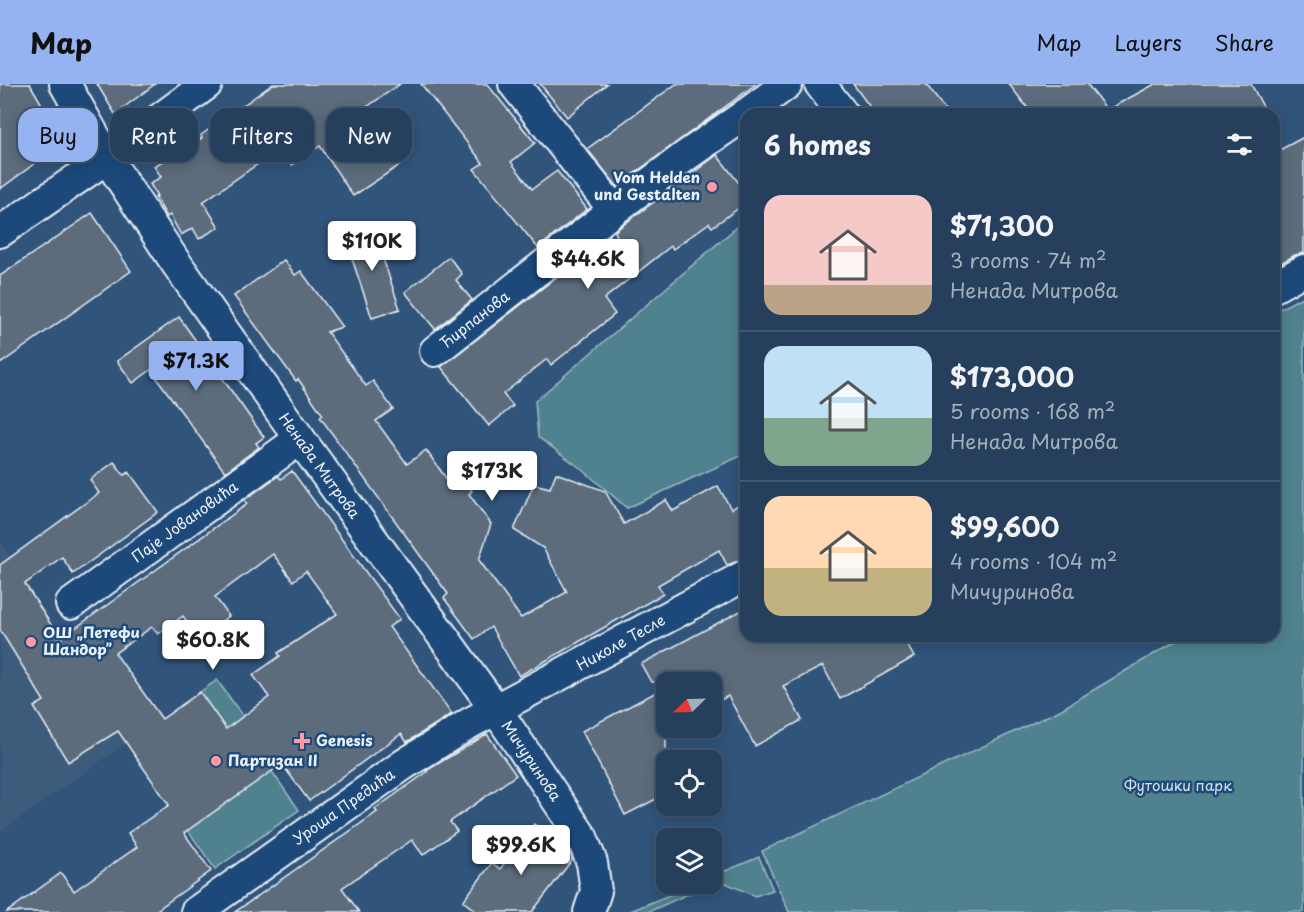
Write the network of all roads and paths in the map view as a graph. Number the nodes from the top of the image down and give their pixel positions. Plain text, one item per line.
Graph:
1 (65, 84) edge
2 (207, 84) edge
3 (514, 84) edge
4 (787, 84) edge
5 (820, 84) edge
6 (754, 108) edge
7 (838, 108) edge
8 (740, 118) edge
9 (107, 158) junction
10 (614, 210) junction
11 (0, 232) edge
12 (1304, 270) edge
13 (1280, 284) edge
14 (435, 351) dead end
15 (300, 439) junction
16 (740, 578) edge
17 (71, 604) dead end
18 (496, 711) junction
19 (196, 912) edge
20 (589, 912) edge

1 - 9 street, Ненада Митрова
2 - 9 street
3 - 10 street
4 - 6 street, Ћирпанова
5 - 7 street
8 - 10 street, Ћирпанова
9 - 11 street
9 - 15 street, Ненада Митрова
10 - 14 street, Ћирпанова
12 - 13 street
15 - 17 street, Паје Јовановића
15 - 18 street, Ненада Митрова
16 - 18 street, Николе Тесле
18 - 19 street, Уроша Предића
18 - 20 street, Мичуринова

